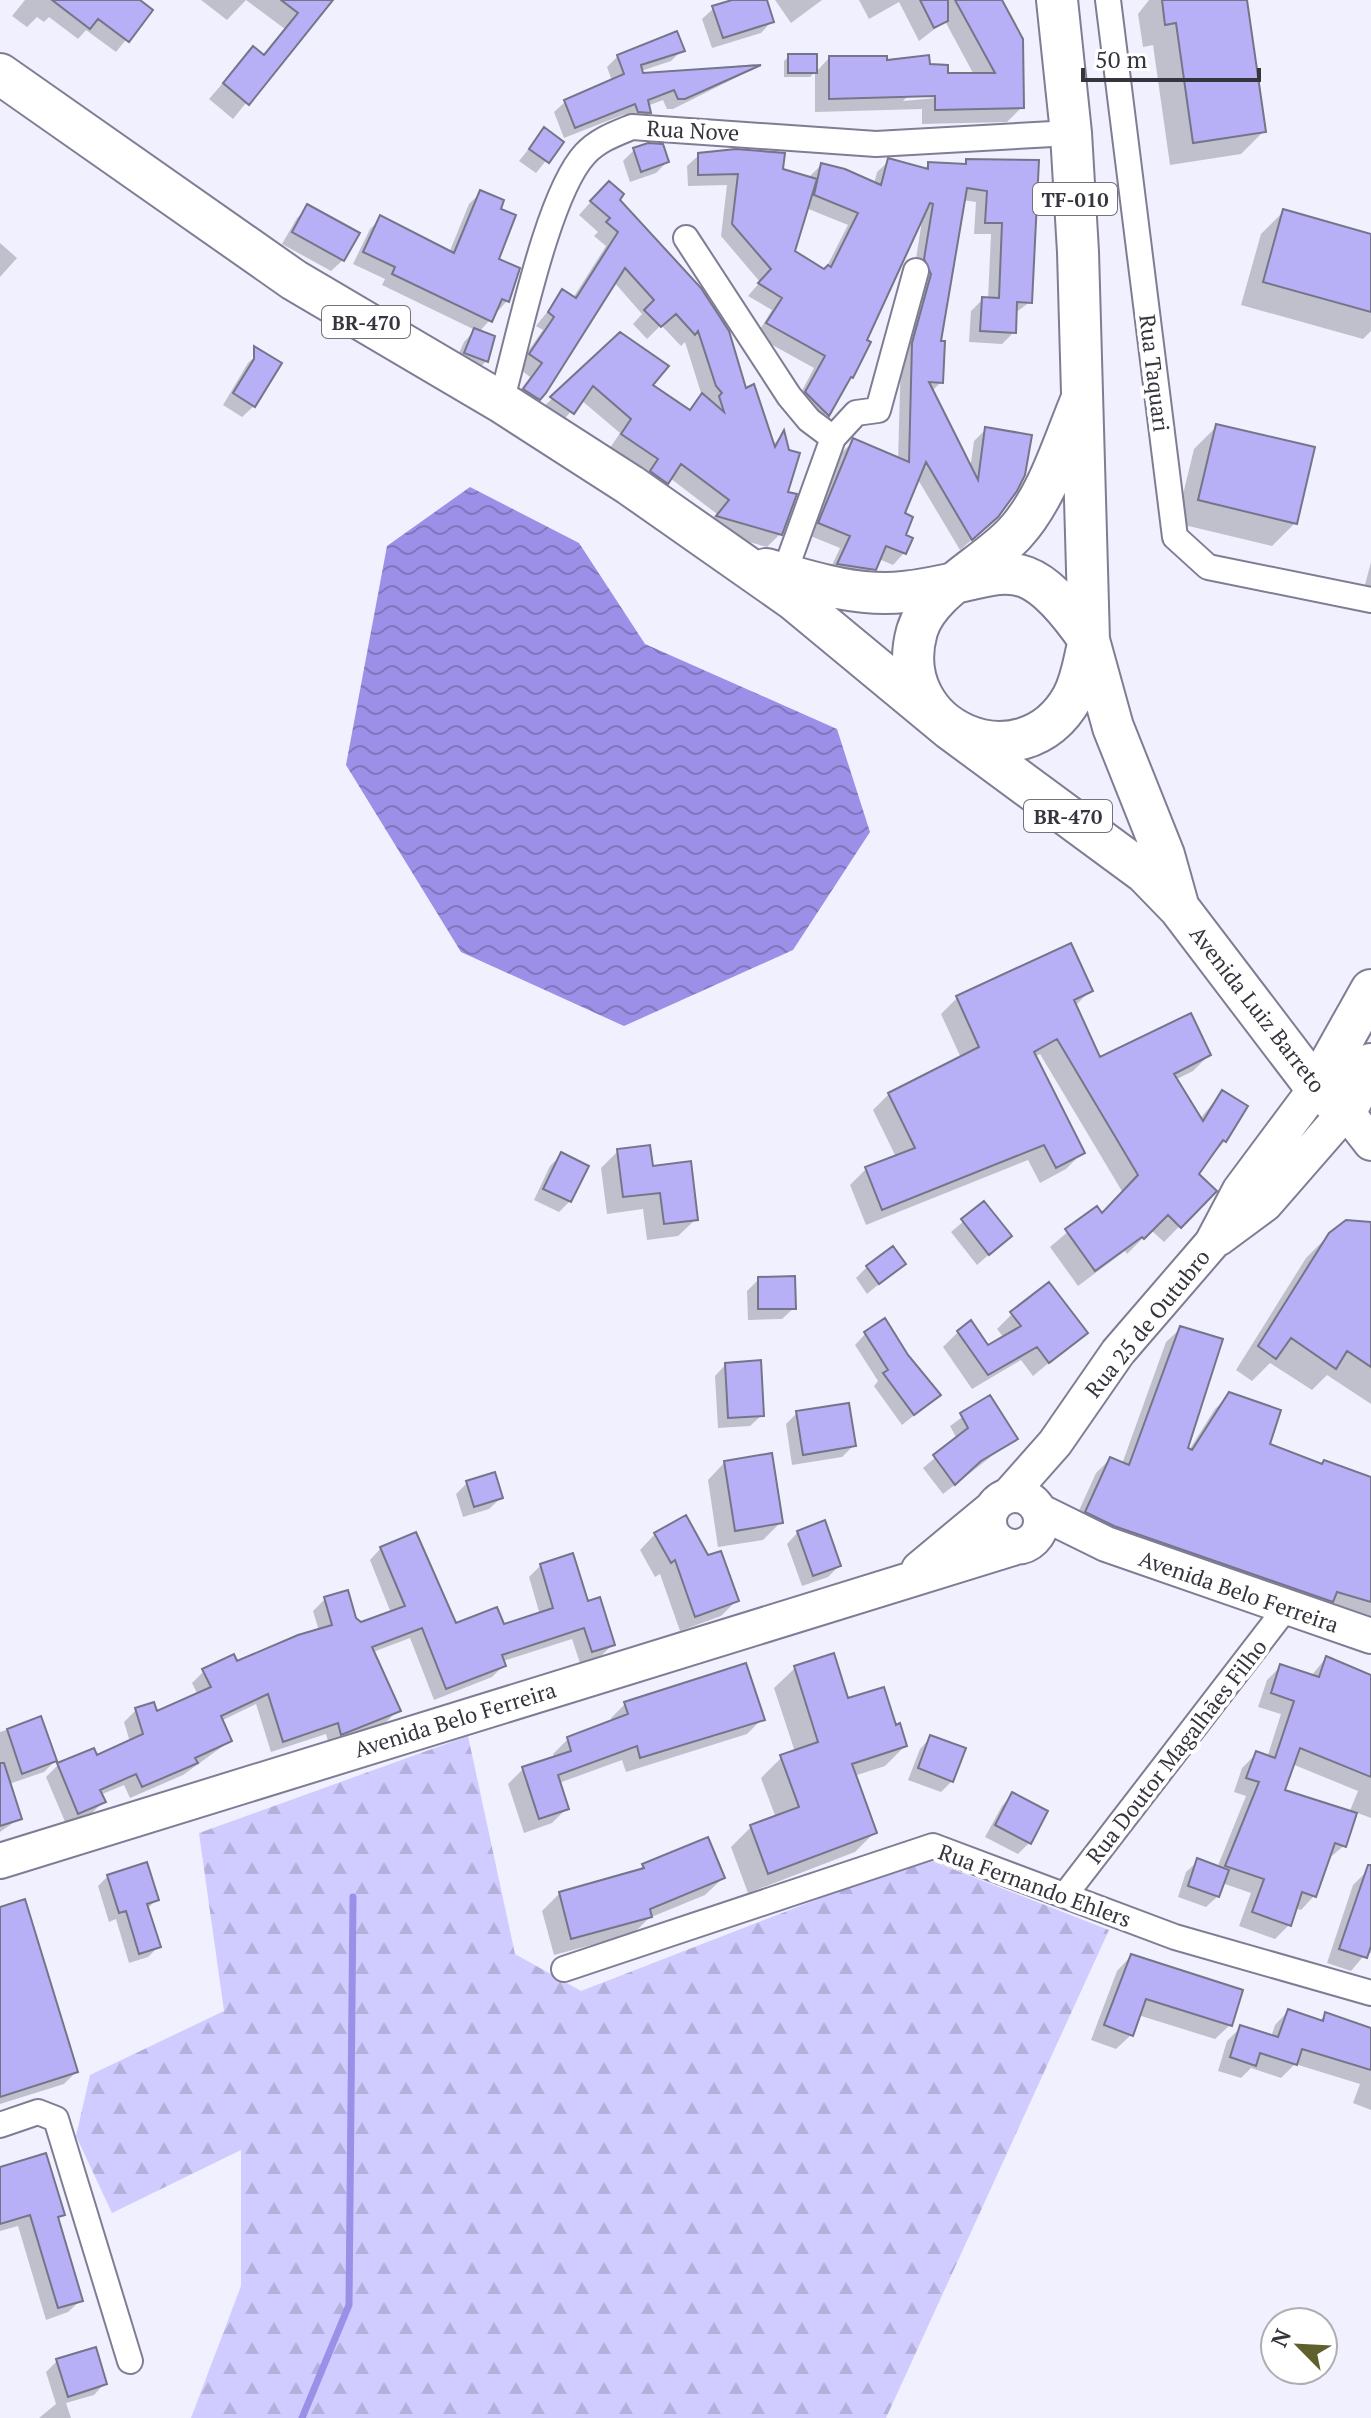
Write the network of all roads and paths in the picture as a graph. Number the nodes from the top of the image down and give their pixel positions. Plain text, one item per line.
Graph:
1 (1057, 0) edge
2 (1108, 0) edge
3 (0, 74) edge
4 (1071, 133) junction
5 (686, 238) dead end
6 (916, 271) dead end
7 (1082, 398) junction
8 (501, 402) junction
9 (833, 438) junction
10 (739, 561) junction
11 (784, 574) junction
12 (961, 581) junction
13 (1371, 600) edge
14 (1089, 640) junction
15 (951, 730) junction
16 (1179, 908) junction
17 (1371, 990) edge
18 (1371, 1064) edge
19 (1331, 1100) junction
20 (1371, 1143) edge
21 (1018, 1505) junction
22 (1106, 1544) junction
23 (1020, 1546) junction
24 (910, 1577) junction
25 (1286, 1608) junction
26 (1371, 1636) edge
27 (0, 1861) edge
28 (1065, 1895) junction
29 (564, 1969) dead end
30 (1371, 1993) edge
31 (0, 2125) edge
32 (130, 2361) dead end

1 - 4 main road, TF-010
2 - 13 street, Rua Taquari
3 - 8 main road, BR-470
4 - 7 main road, TF-010
4 - 8 street, Rua Nove
5 - 9 street
6 - 9 street
7 - 12 main road
7 - 14 main road
8 - 10 main road, BR-470
9 - 11 street
10 - 11 main road, BR-470
10 - 15 main road, BR-470
11 - 12 main road, BR-470
12 - 14 main road, BR-470
12 - 15 main road
14 - 15 main road
14 - 16 main road, BR-470
15 - 16 main road, BR-470
16 - 19 main road, Avenida Luiz Barreto / BR-470
17 - 19 main road
18 - 19 main road
19 - 20 main road, Avenida Luiz Barreto
19 - 21 main road, Rua 25 de Outubro
21 - 22 main road, Avenida Belo Ferreira
21 - 23 main road, Rua 25 de Outubro
21 - 23 main road
21 - 24 main road, Avenida Belo Ferreira
22 - 23 main road, Avenida Belo Ferreira
22 - 25 main road, Avenida Belo Ferreira
23 - 24 main road, Avenida Belo Ferreira
24 - 27 main road, Avenida Belo Ferreira
25 - 26 main road, Avenida Belo Ferreira
25 - 28 street, Rua Doutor Magalhães Filho
28 - 29 street, Rua Fernando Ehlers
28 - 30 street, Rua Fernando Ehlers
31 - 32 street

